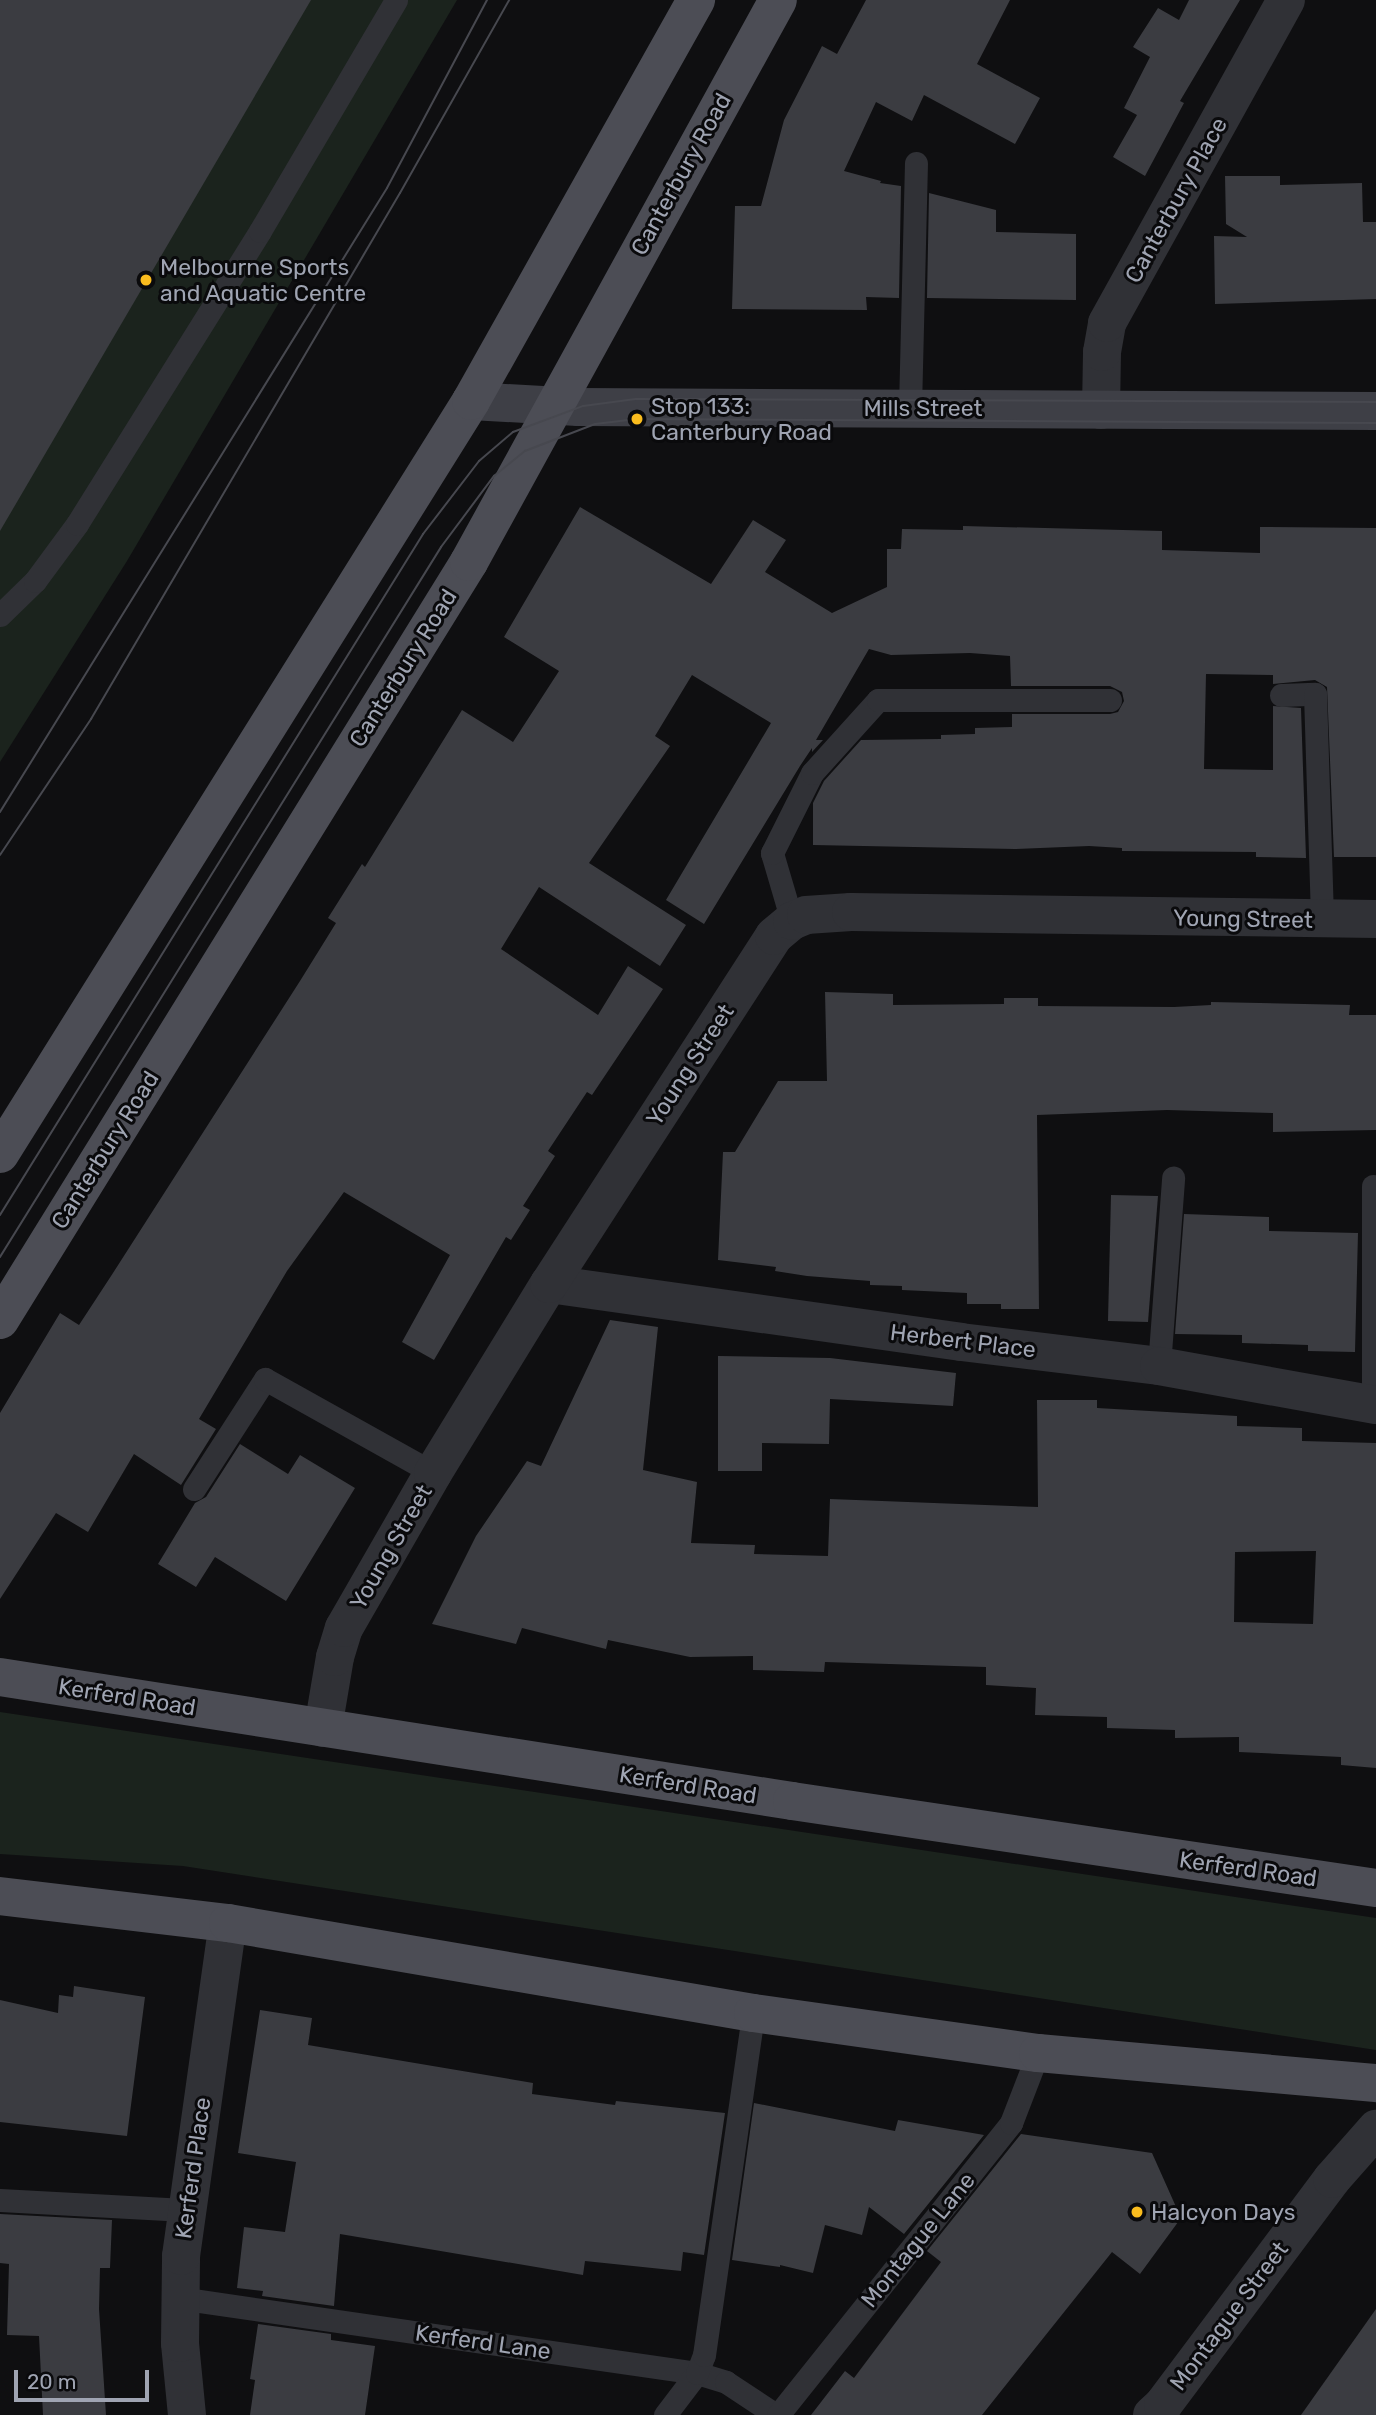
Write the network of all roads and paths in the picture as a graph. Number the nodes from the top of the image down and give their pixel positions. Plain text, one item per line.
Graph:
1 (396, 0) edge
2 (696, 0) edge
3 (778, 0) edge
4 (1286, 0) edge
5 (915, 163) dead end
6 (471, 401) junction
7 (554, 407) junction
8 (910, 408) junction
9 (1101, 410) junction
10 (1376, 411) edge
11 (0, 615) edge
12 (1281, 695) dead end
13 (1110, 700) dead end
14 (1376, 919) edge
15 (1322, 920) junction
16 (792, 921) junction
17 (0, 1154) edge
18 (1173, 1178) dead end
19 (1373, 1186) dead end
20 (549, 1284) junction
21 (0, 1321) edge
22 (1159, 1366) junction
23 (1375, 1405) edge
24 (433, 1473) junction
25 (194, 1489) dead end
26 (0, 1677) edge
27 (323, 1728) junction
28 (1376, 1888) edge
29 (0, 1896) edge
30 (228, 1923) junction
31 (753, 2013) junction
32 (1038, 2053) junction
33 (1376, 2083) edge
34 (1376, 2129) edge
35 (0, 2200) edge
36 (185, 2210) junction
37 (179, 2298) junction
38 (696, 2373) junction
39 (1158, 2412) edge
40 (187, 2415) edge
41 (665, 2415) edge
42 (777, 2415) edge

1 - 11 lane
2 - 6 main road
3 - 7 main road, Canterbury Road
4 - 9 street, Canterbury Place
5 - 8 lane
6 - 7 street, Mills Street
6 - 17 main road
7 - 8 street, Mills Street
7 - 21 main road, Canterbury Road
8 - 9 street, Mills Street
9 - 10 street, Mills Street
12 - 15 lane
13 - 16 lane
14 - 15 street, Young Street
15 - 16 street, Young Street
16 - 20 street, Young Street
18 - 22 lane
19 - 23 lane
20 - 22 street, Herbert Place
20 - 24 street, Young Street
22 - 23 street, Herbert Place
24 - 25 lane
24 - 27 street, Young Street
26 - 27 main road, Kerferd Road
27 - 28 main road, Kerferd Road
29 - 30 main road
30 - 31 main road
30 - 36 street, Kerferd Place
31 - 32 main road
31 - 38 lane
32 - 33 main road
32 - 42 lane, Montague Lane
34 - 39 street, Montague Street
35 - 36 lane
36 - 37 street, Kerferd Place
37 - 38 lane, Kerferd Lane
37 - 40 street, Kerferd Place
38 - 41 lane
38 - 42 lane, Kerferd Lane

